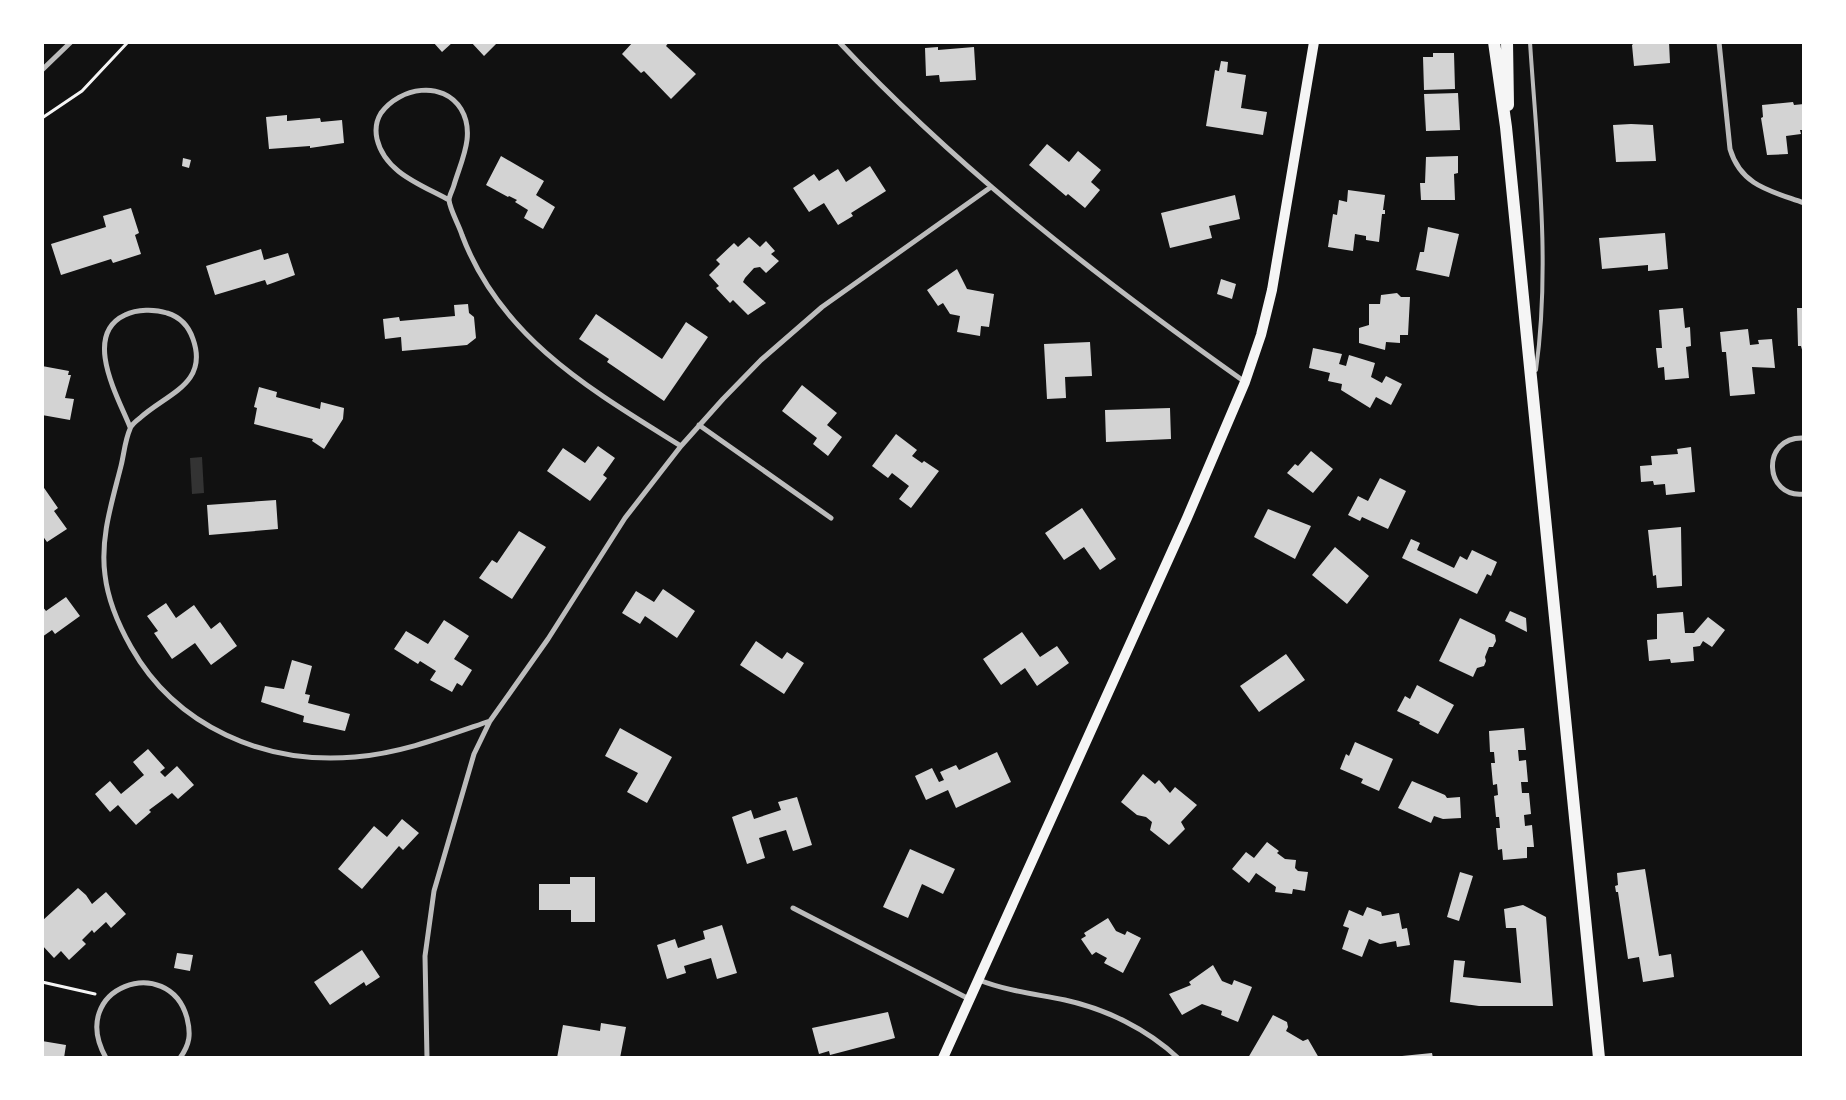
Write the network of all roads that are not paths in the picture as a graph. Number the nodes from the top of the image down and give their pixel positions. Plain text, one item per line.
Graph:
1 (71, 42) edge
2 (839, 42) edge
3 (1314, 42) edge
4 (1494, 42) edge
5 (1507, 42) edge
6 (1530, 42) edge
7 (1719, 42) edge
8 (42, 70) edge
9 (1506, 127) junction
10 (991, 187) junction
11 (449, 200) junction
12 (1804, 204) edge
13 (1245, 382) junction
14 (1532, 395) junction
15 (699, 425) junction
16 (130, 427) junction
17 (1804, 438) edge
18 (681, 446) junction
19 (1804, 494) edge
20 (831, 518) dead end
21 (490, 721) junction
22 (793, 908) dead end
23 (978, 980) junction
24 (969, 999) junction
25 (106, 1058) edge
26 (180, 1058) edge
27 (428, 1058) edge
28 (943, 1058) edge
29 (1178, 1058) edge
30 (1599, 1058) edge

1 - 8 street
2 - 10 street
3 - 13 main road
4 - 9 main road
5 - 9 main road
6 - 14 lane
7 - 12 street
9 - 14 main road
10 - 13 street
10 - 15 street
11 - 11 street
11 - 18 street
13 - 23 main road
14 - 30 main road
15 - 18 street
15 - 20 street
16 - 16 street
16 - 21 street
17 - 19 street
18 - 21 street
21 - 27 street
22 - 24 street
23 - 24 main road
23 - 29 street
24 - 28 main road
25 - 26 street

